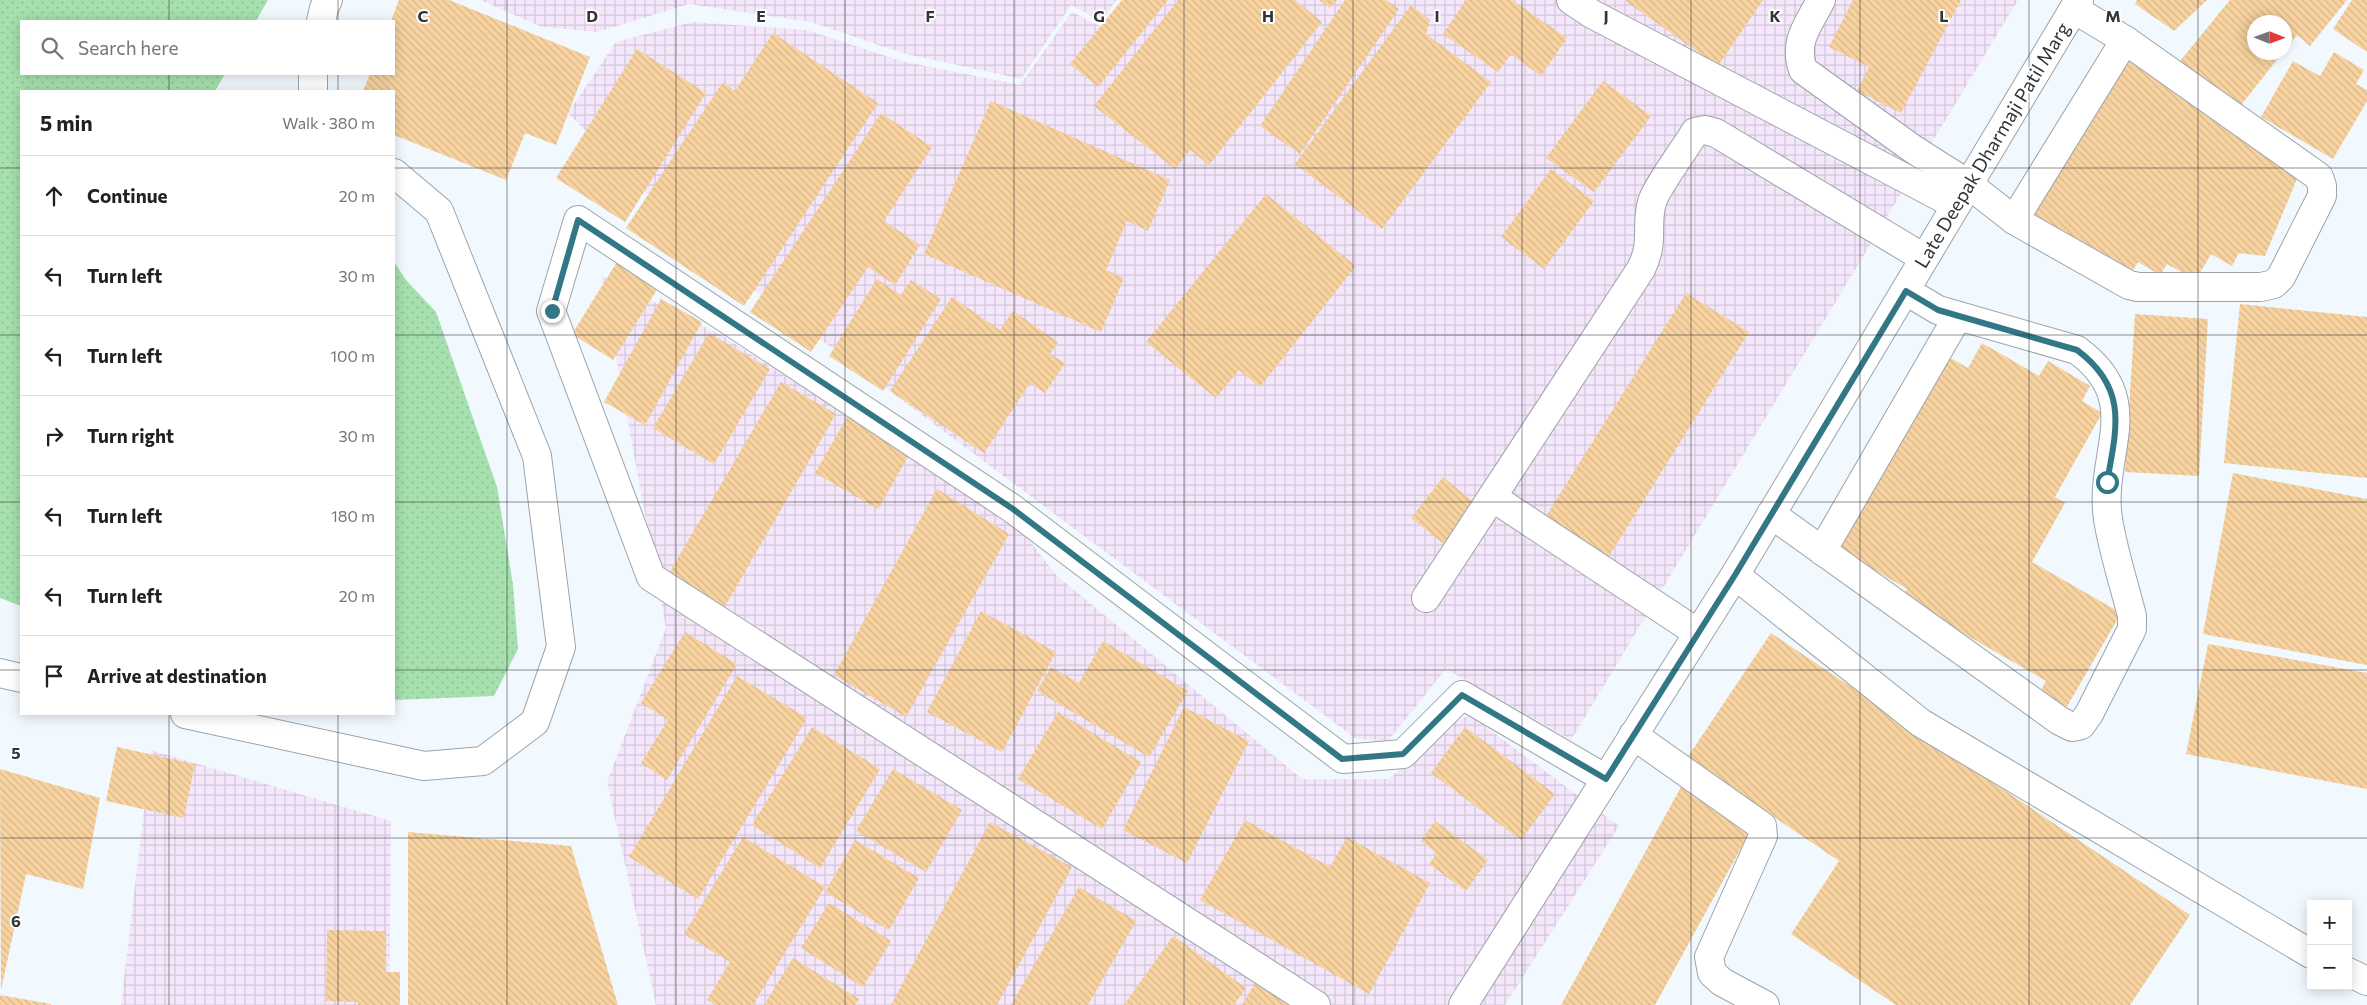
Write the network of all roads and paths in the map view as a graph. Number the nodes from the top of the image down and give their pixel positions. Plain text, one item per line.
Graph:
1 (328, 0) edge
2 (1571, 0) edge
3 (1821, 0) edge
4 (2077, 5) edge
5 (321, 20) edge
6 (2125, 40) junction
7 (313, 75) edge
8 (313, 90) edge
9 (395, 174) edge
10 (1962, 195) junction
11 (2014, 220) junction
12 (1924, 258) junction
13 (1906, 291) junction
14 (1958, 316) junction
15 (1492, 497) junction
16 (1771, 514) junction
17 (1822, 550) junction
18 (1735, 575) junction
19 (1426, 598) dead end
20 (1698, 633) junction
21 (0, 673) edge
22 (20, 678) edge
23 (190, 715) edge
24 (1633, 735) junction
25 (1606, 779) junction
26 (2307, 952) edge
27 (2352, 974) edge
28 (2367, 981) edge
29 (1316, 1005) edge
30 (1463, 1005) edge
31 (1765, 1005) edge

1 - 5 street
2 - 10 street
3 - 10 street
4 - 6 street
4 - 10 street, Late Deepak Dharmaji Patil Marg
6 - 11 street
6 - 11 street
7 - 8 street
9 - 23 street
10 - 11 street
10 - 12 street, Late Deepak Dharmaji Patil Marg
12 - 13 street, Late Deepak Dharmaji Patil Marg
12 - 15 street
13 - 14 street
13 - 16 street, Late Deepak Dharmaji Patil Marg
14 - 17 street
14 - 17 street
15 - 19 street
15 - 20 street
16 - 17 street
16 - 18 street, Late Deepak Dharmaji Patil Marg
18 - 20 street, Late Deepak Dharmaji Patil Marg
18 - 26 street
20 - 24 street, Late Deepak Dharmaji Patil Marg
21 - 22 street
24 - 25 street, Late Deepak Dharmaji Patil Marg
24 - 31 street
25 - 29 street
25 - 30 street, Late Deepak Dharmaji Patil Marg
27 - 28 street

